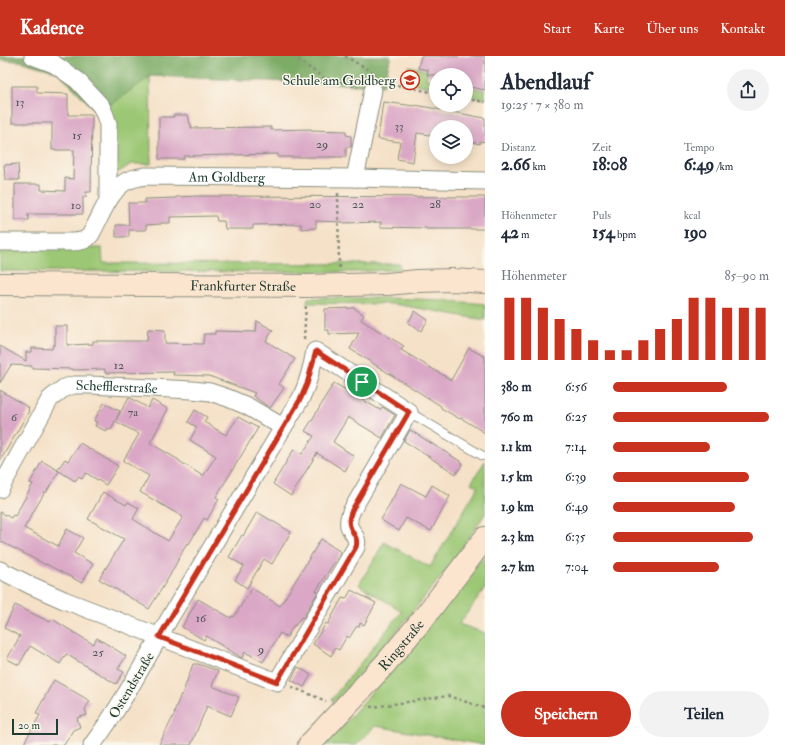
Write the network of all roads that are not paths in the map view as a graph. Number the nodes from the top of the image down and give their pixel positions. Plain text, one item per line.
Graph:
1 (33, 56) edge
2 (378, 82) road end
3 (355, 178) junction
4 (485, 181) edge
5 (108, 201) junction
6 (0, 242) edge
7 (485, 282) edge
8 (0, 284) edge
9 (409, 412) junction
10 (283, 427) junction
11 (483, 456) dead end
12 (0, 489) edge
13 (485, 538) edge
14 (0, 570) edge
15 (159, 637) junction
16 (92, 745) edge
17 (309, 745) edge

1 - 5 street, Am Goldberg
2 - 3 street
3 - 4 street, Am Goldberg
3 - 5 street, Am Goldberg
5 - 6 street, Am Goldberg
7 - 8 street, Frankfurter Straße
9 - 10 street, Ostendstraße
9 - 11 lane
9 - 15 street
10 - 12 street, Schefflerstraße
10 - 15 street, Ostendstraße
13 - 17 street, Ringstraße
14 - 15 street
15 - 16 street, Ostendstraße

